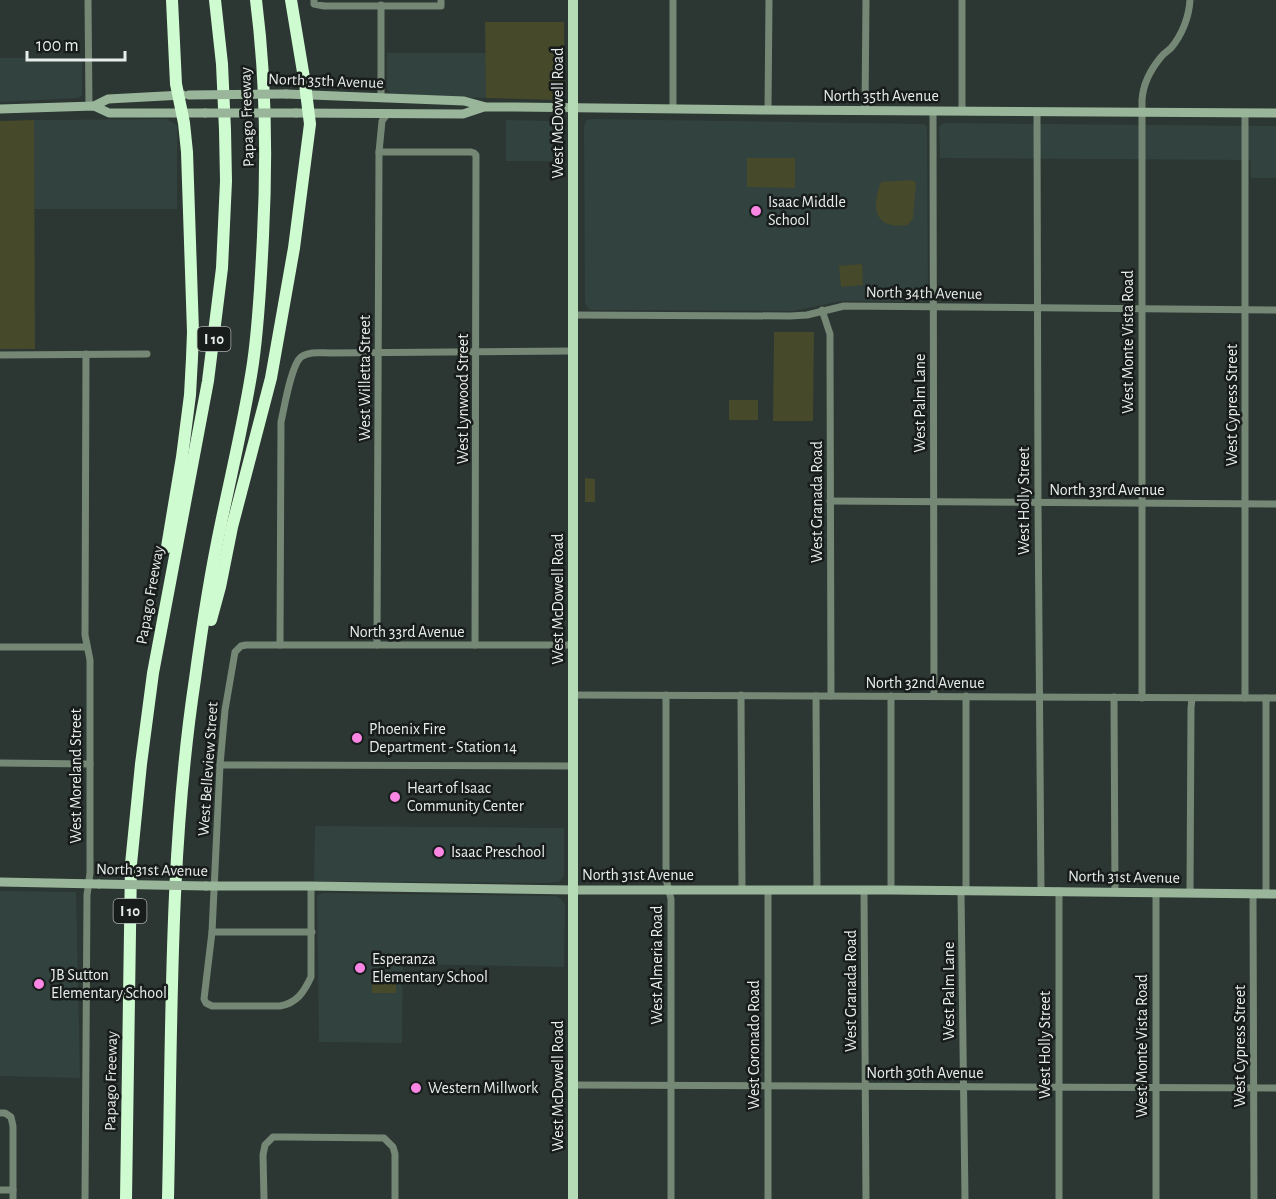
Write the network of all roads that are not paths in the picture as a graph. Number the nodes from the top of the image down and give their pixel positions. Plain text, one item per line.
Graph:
1 (88, 0) edge
2 (172, 0) edge
3 (215, 0) edge
4 (256, 0) edge
5 (291, 0) edge
6 (573, 0) edge
7 (673, 0) edge
8 (769, 0) edge
9 (866, 0) edge
10 (962, 0) edge
11 (1190, 0) edge
12 (314, 2) edge
13 (441, 3) edge
14 (381, 5) junction
15 (302, 94) junction
16 (184, 95) junction
17 (381, 98) junction
18 (91, 106) junction
19 (486, 107) junction
20 (573, 108) junction
21 (0, 109) edge
22 (673, 109) junction
23 (768, 110) junction
24 (866, 111) junction
25 (933, 111) junction
26 (962, 111) junction
27 (187, 112) junction
28 (1037, 112) junction
29 (1141, 112) junction
30 (1245, 112) junction
31 (302, 113) junction
32 (388, 113) junction
33 (1276, 113) edge
34 (379, 152) junction
35 (933, 306) junction
36 (1038, 308) junction
37 (1142, 309) junction
38 (1246, 309) junction
39 (1276, 309) edge
40 (822, 310) junction
41 (573, 315) junction
42 (476, 351) junction
43 (573, 351) junction
44 (378, 352) junction
45 (86, 354) junction
46 (147, 354) dead end
47 (0, 355) edge
48 (830, 501) junction
49 (934, 502) junction
50 (1038, 503) junction
51 (1142, 503) junction
52 (1245, 504) junction
53 (1276, 504) edge
54 (280, 645) junction
55 (377, 645) junction
56 (475, 645) junction
57 (573, 645) junction
58 (87, 646) junction
59 (241, 646) joint
60 (0, 647) edge
61 (153, 673) junction
62 (194, 681) junction
63 (573, 695) junction
64 (666, 695) junction
65 (741, 695) junction
66 (816, 696) junction
67 (831, 696) junction
68 (891, 696) junction
69 (934, 696) junction
70 (966, 696) junction
71 (1039, 697) junction
72 (1114, 697) junction
73 (1142, 698) junction
74 (1192, 698) junction
75 (1245, 698) junction
76 (1266, 698) junction
77 (1276, 698) edge
78 (0, 764) edge
79 (90, 764) junction
80 (220, 765) junction
81 (573, 766) junction
82 (0, 882) edge
83 (88, 884) junction
84 (210, 886) junction
85 (312, 886) junction
86 (573, 890) junction
87 (669, 890) junction
88 (817, 890) junction
89 (864, 890) junction
90 (891, 890) junction
91 (742, 891) junction
92 (768, 891) junction
93 (964, 891) junction
94 (1041, 891) junction
95 (1059, 891) junction
96 (1115, 892) junction
97 (1156, 893) junction
98 (1190, 893) junction
99 (1253, 894) junction
100 (1271, 894) edge
101 (212, 932) junction
102 (312, 932) junction
103 (573, 1084) junction
104 (671, 1085) junction
105 (768, 1085) junction
106 (865, 1086) junction
107 (963, 1086) junction
108 (1059, 1087) junction
109 (1156, 1087) junction
110 (1254, 1088) junction
111 (1276, 1088) edge
112 (170, 1107) junction
113 (0, 1113) edge
114 (126, 1151) junction
115 (0, 1190) edge
116 (13, 1190) junction
117 (13, 1199) edge
118 (85, 1199) edge
119 (121, 1199) edge
120 (126, 1199) edge
121 (168, 1199) edge
122 (177, 1199) edge
123 (264, 1199) edge
124 (395, 1199) edge
125 (573, 1199) edge
126 (671, 1199) edge
127 (768, 1199) edge
128 (866, 1199) edge
129 (965, 1199) edge
130 (1059, 1199) edge
131 (1156, 1199) edge
132 (1254, 1199) edge

1 - 18 street
2 - 16 highway
3 - 61 highway, Papago Freeway / I 10
4 - 62 highway, Papago Freeway / I 10
5 - 15 highway
6 - 20 main road, West McDowell Road
7 - 22 street
8 - 23 street
9 - 24 street
10 - 26 street
11 - 29 street, West Monte Vista Road
12 - 14 street
13 - 14 street
14 - 17 street
15 - 16 main road, North 35th Avenue, bridge
15 - 17 main road, North 35th Avenue
15 - 31 highway
16 - 18 main road, North 35th Avenue
16 - 27 highway
17 - 19 main road, North 35th Avenue
18 - 21 main road, North 35th Avenue
18 - 27 main road, North 35th Avenue
19 - 20 main road, North 35th Avenue
19 - 32 main road, North 35th Avenue
20 - 22 main road, North 35th Avenue
20 - 41 main road, West McDowell Road
22 - 23 main road, North 35th Avenue
23 - 24 main road, North 35th Avenue
24 - 25 main road, North 35th Avenue
25 - 26 main road, North 35th Avenue
25 - 35 street, West Palm Lane
26 - 28 main road, North 35th Avenue
27 - 31 main road, North 35th Avenue, bridge
27 - 61 highway
28 - 29 main road, North 35th Avenue
28 - 36 street, West Holly Street
29 - 30 main road, North 35th Avenue
29 - 37 street, West Monte Vista Road
30 - 33 main road, North 35th Avenue
30 - 38 street, West Cypress Street
31 - 32 main road, North 35th Avenue
31 - 62 highway
32 - 34 street, West Willetta Street
34 - 42 street, West Lynwood Street
34 - 44 street, West Willetta Street
35 - 36 street, North 34th Avenue
35 - 40 street, North 34th Avenue
35 - 49 street, West Palm Lane
36 - 37 street, North 34th Avenue
36 - 50 street, West Holly Street
37 - 38 street, North 34th Avenue
37 - 51 street, West Monte Vista Road
38 - 39 street, North 34th Avenue
38 - 52 street, West Cypress Street
40 - 41 street, North 34th Avenue
40 - 48 street, West Granada Road
41 - 43 main road, West McDowell Road
42 - 43 street
42 - 44 street
42 - 56 street, West Lynwood Street
43 - 57 main road, West McDowell Road
44 - 54 street
44 - 55 street, West Willetta Street
45 - 46 street
45 - 47 street
45 - 58 street, West Moreland Street
48 - 49 street, North 33rd Avenue
48 - 67 street, West Granada Road
49 - 50 street, North 33rd Avenue
49 - 69 street, West Palm Lane
50 - 51 street, North 33rd Avenue
50 - 71 street, West Holly Street
51 - 52 street, North 33rd Avenue
51 - 73 street, West Monte Vista Road
52 - 53 street, North 33rd Avenue
52 - 75 street, West Cypress Street
54 - 55 street, North 33rd Avenue
54 - 59 street, North 33rd Avenue
55 - 56 street, North 33rd Avenue
56 - 57 street, North 33rd Avenue
57 - 63 main road, West McDowell Road
58 - 60 street
58 - 79 street, West Moreland Street
59 - 80 street, West Belleview Street
61 - 114 highway, Papago Freeway / I 10
62 - 112 highway, Papago Freeway / I 10
63 - 64 street, North 32nd Avenue
63 - 81 main road, West McDowell Road
64 - 65 street, North 32nd Avenue
64 - 87 street, West Almeria Road
65 - 66 street, North 32nd Avenue
65 - 91 street
66 - 67 street, North 32nd Avenue
66 - 88 street
67 - 68 street, North 32nd Avenue
68 - 69 street, North 32nd Avenue
68 - 90 street
69 - 70 street, North 32nd Avenue
70 - 71 street, North 32nd Avenue
70 - 93 street, West Palm Lane
71 - 72 street, North 32nd Avenue
71 - 94 street, West Holly Street
72 - 73 street, North 32nd Avenue
72 - 96 street
73 - 74 street, North 32nd Avenue
74 - 75 street, North 32nd Avenue
74 - 98 street
75 - 76 street, North 32nd Avenue
76 - 77 street, North 32nd Avenue
76 - 100 street
78 - 79 street
79 - 83 street, West Moreland Street
80 - 81 street
80 - 84 street, West Belleview Street
81 - 86 main road, West McDowell Road
82 - 83 main road, North 31st Avenue
83 - 84 main road, North 31st Avenue, bridge
83 - 118 street, West Moreland Street
84 - 85 main road, North 31st Avenue
84 - 101 street, West Belleview Street
85 - 86 main road, North 31st Avenue
85 - 102 street
86 - 87 main road, North 31st Avenue
86 - 103 main road, West McDowell Road
87 - 91 main road, North 31st Avenue
87 - 104 street, West Almeria Road
88 - 89 main road, North 31st Avenue
88 - 92 main road, North 31st Avenue
89 - 90 main road, North 31st Avenue
89 - 106 street, West Granada Road
90 - 93 main road, North 31st Avenue
91 - 92 main road, North 31st Avenue
92 - 105 street, West Coronado Road
93 - 94 main road, North 31st Avenue
93 - 107 street, West Palm Lane
94 - 95 main road, North 31st Avenue
95 - 96 main road, North 31st Avenue
95 - 108 street, West Holly Street
96 - 97 main road, North 31st Avenue
97 - 98 main road, North 31st Avenue
97 - 109 street, West Monte Vista Road
98 - 99 main road, North 31st Avenue
99 - 100 main road, North 31st Avenue
99 - 110 street, West Cypress Street
101 - 102 street
101 - 102 street, West Belleview Street
103 - 104 street, North 30th Avenue
103 - 125 main road, West McDowell Road
104 - 105 street, North 30th Avenue
104 - 126 street, West Almeria Road
105 - 106 street, North 30th Avenue
105 - 127 street, West Coronado Road
106 - 107 street, North 30th Avenue
106 - 128 street, West Granada Road
107 - 108 street, North 30th Avenue
107 - 129 street, West Palm Lane
108 - 109 street, North 30th Avenue
108 - 130 street, West Holly Street
109 - 110 street, North 30th Avenue
109 - 131 street, West Monte Vista Road
110 - 111 street, North 30th Avenue
110 - 132 street, West Cypress Street
112 - 121 highway, Papago Freeway / I 10
112 - 122 highway
113 - 116 street
114 - 119 highway
114 - 120 highway, Papago Freeway / I 10
115 - 116 street
116 - 117 street
123 - 124 street

